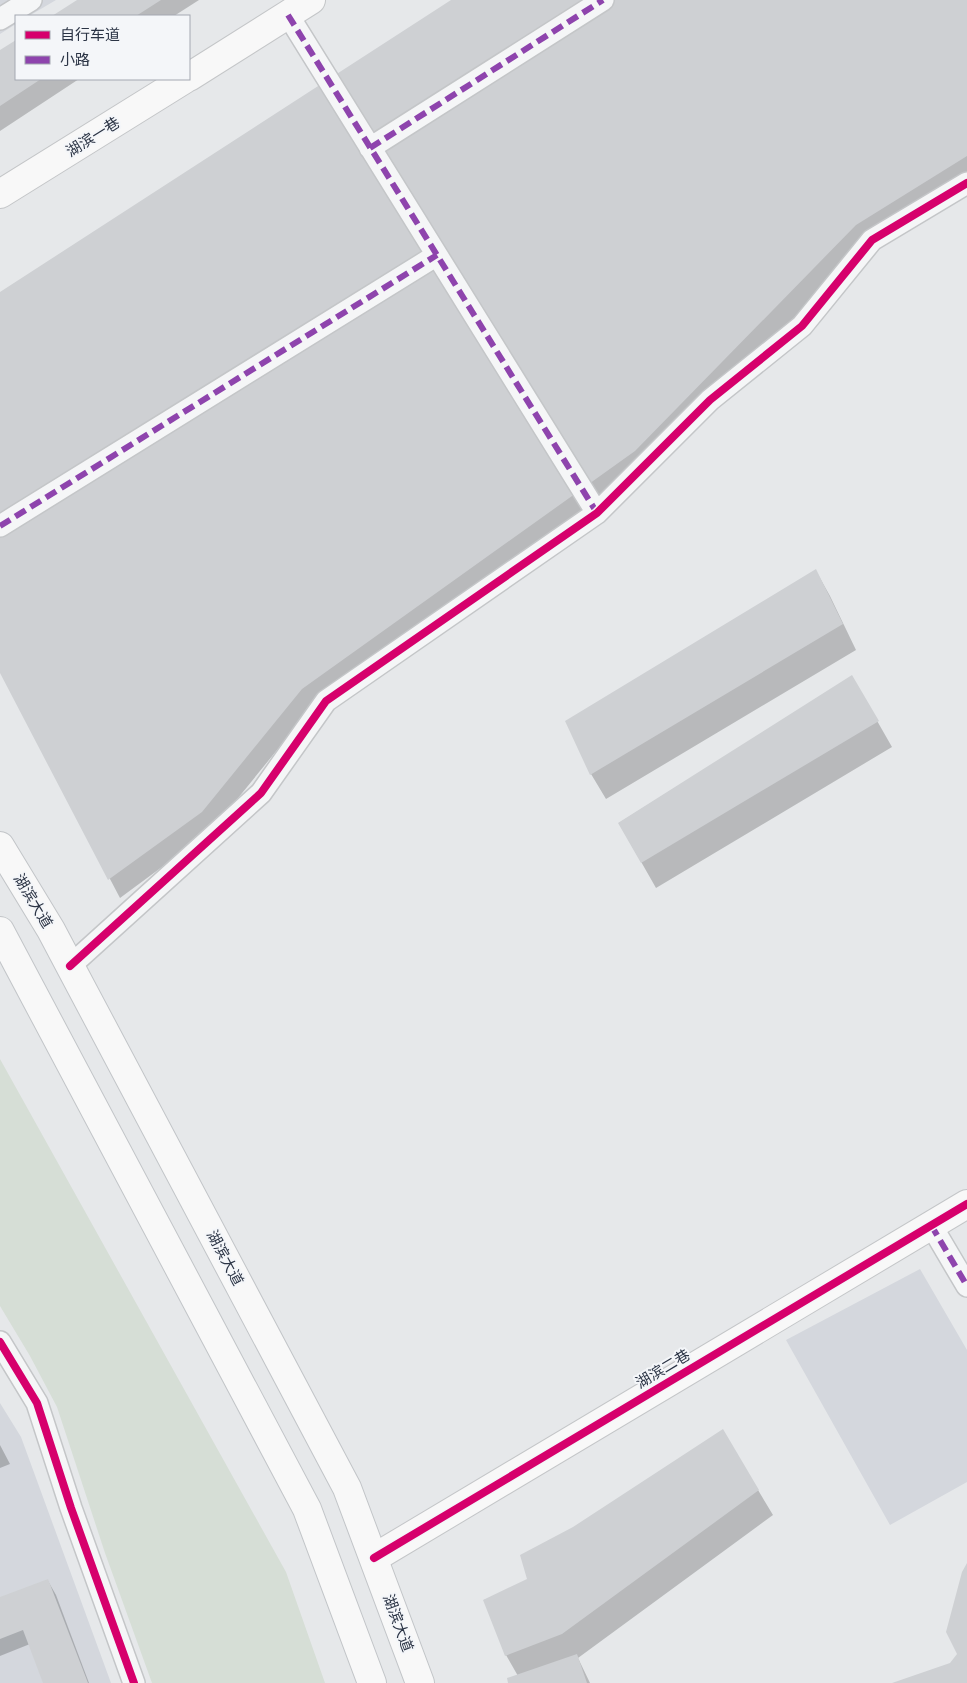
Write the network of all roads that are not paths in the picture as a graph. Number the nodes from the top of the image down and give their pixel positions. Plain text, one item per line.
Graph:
1 (31, 0) edge
2 (311, 0) edge
3 (603, 0) edge
4 (288, 15) junction
5 (0, 18) edge
6 (190, 75) edge
7 (183, 80) edge
8 (370, 148) junction
9 (967, 183) edge
10 (0, 194) edge
11 (437, 255) junction
12 (597, 513) junction
13 (0, 526) edge
14 (0, 846) edge
15 (3, 944) edge
16 (70, 966) junction
17 (967, 1204) edge
18 (931, 1225) junction
19 (967, 1286) edge
20 (0, 1342) edge
21 (374, 1558) junction
22 (134, 1683) edge
23 (372, 1683) edge
24 (420, 1683) edge

1 - 5 street
2 - 4 main road
3 - 8 street
4 - 6 main road
4 - 8 street
7 - 10 main road, 湖滨一巷
8 - 11 street
9 - 12 street
11 - 12 street
11 - 13 street
12 - 16 street
14 - 16 main road, 湖滨大道
15 - 23 main road
16 - 21 main road, 湖滨大道
17 - 18 main road, 湖滨二巷
18 - 19 street
18 - 21 main road, 湖滨二巷
20 - 22 street
21 - 24 main road, 湖滨大道

